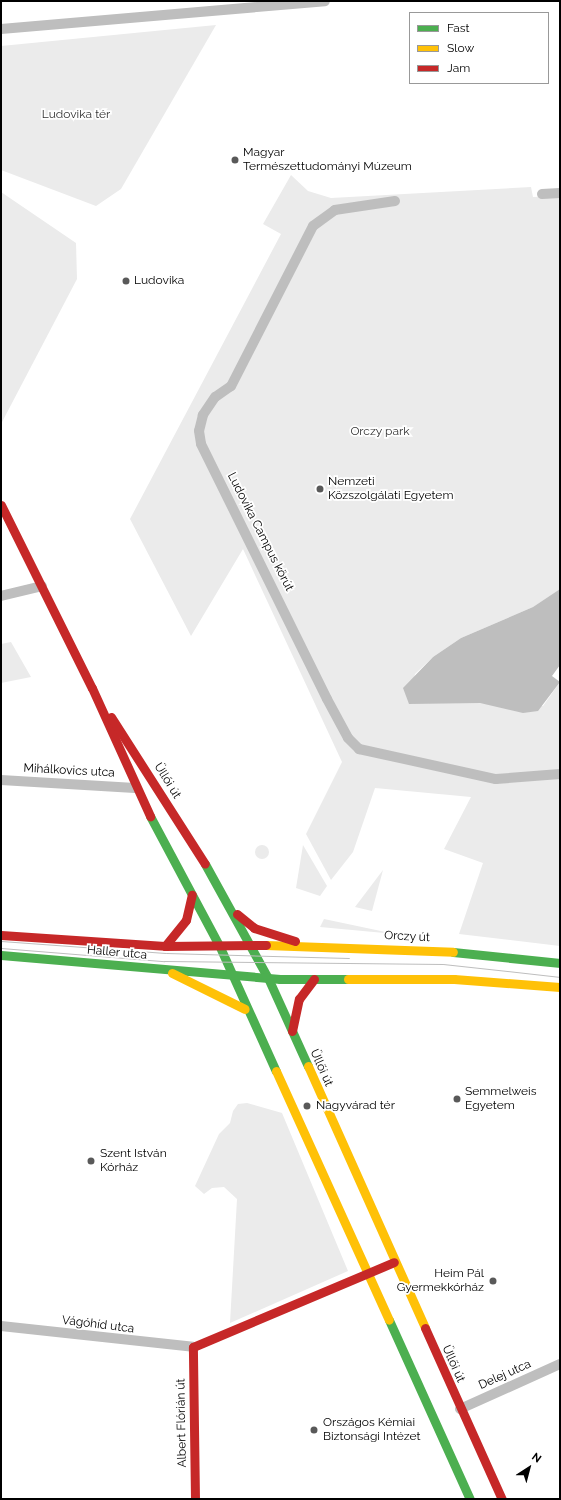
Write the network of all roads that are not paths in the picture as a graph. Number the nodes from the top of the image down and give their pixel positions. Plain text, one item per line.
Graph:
1 (325, 1) edge
2 (1, 29) edge
3 (560, 193) edge
4 (542, 194) dead end
5 (395, 201) dead end
6 (1, 505) edge
7 (42, 586) junction
8 (1, 596) edge
9 (92, 688) junction
10 (560, 774) edge
11 (1, 780) edge
12 (135, 788) junction
13 (192, 895) junction
14 (230, 909) junction
15 (1, 935) edge
16 (307, 944) junction
17 (219, 945) junction
18 (165, 946) junction
19 (252, 946) junction
20 (1, 955) edge
21 (560, 962) edge
22 (162, 969) junction
23 (231, 974) junction
24 (268, 978) junction
25 (314, 979) junction
26 (560, 986) edge
27 (245, 1009) junction
28 (292, 1032) junction
29 (394, 1262) junction
30 (367, 1273) junction
31 (1, 1326) edge
32 (193, 1347) junction
33 (560, 1364) edge
34 (460, 1409) junction
35 (195, 1499) edge
36 (470, 1499) edge
37 (502, 1499) edge

1 - 2 street
3 - 4 street
5 - 10 street, Ludovika Campus körút
6 - 7 main road, Üllői út
7 - 8 street
7 - 9 main road, Üllői út
9 - 12 main road, Üllői út
9 - 14 main road, Üllői út
11 - 12 street, Mihálkovics utca
12 - 13 main road, Üllői út
13 - 17 main road, Üllői út
13 - 18 main road
14 - 16 main road
14 - 19 main road, Üllői út
15 - 18 main road, Haller utca
16 - 19 main road, Orczy út
16 - 21 main road, Orczy út
17 - 18 main road, Haller utca
17 - 19 main road, Haller utca
17 - 23 main road, Üllői út
19 - 24 main road, Üllői út
20 - 22 main road, Haller utca
22 - 23 main road, Haller utca
22 - 27 main road
23 - 24 main road, Haller utca
23 - 27 main road, Üllői út
24 - 25 main road
24 - 28 main road, Üllői út
25 - 26 main road
25 - 28 main road
27 - 30 main road, Üllői út
28 - 29 main road, Üllői út
29 - 30 main road
29 - 34 main road, Üllői út
30 - 32 main road
30 - 36 main road, Üllői út
31 - 32 street, Vágóhíd utca
32 - 35 main road, Albert Flórián út
33 - 34 street, Delej utca
34 - 37 main road, Üllői út

